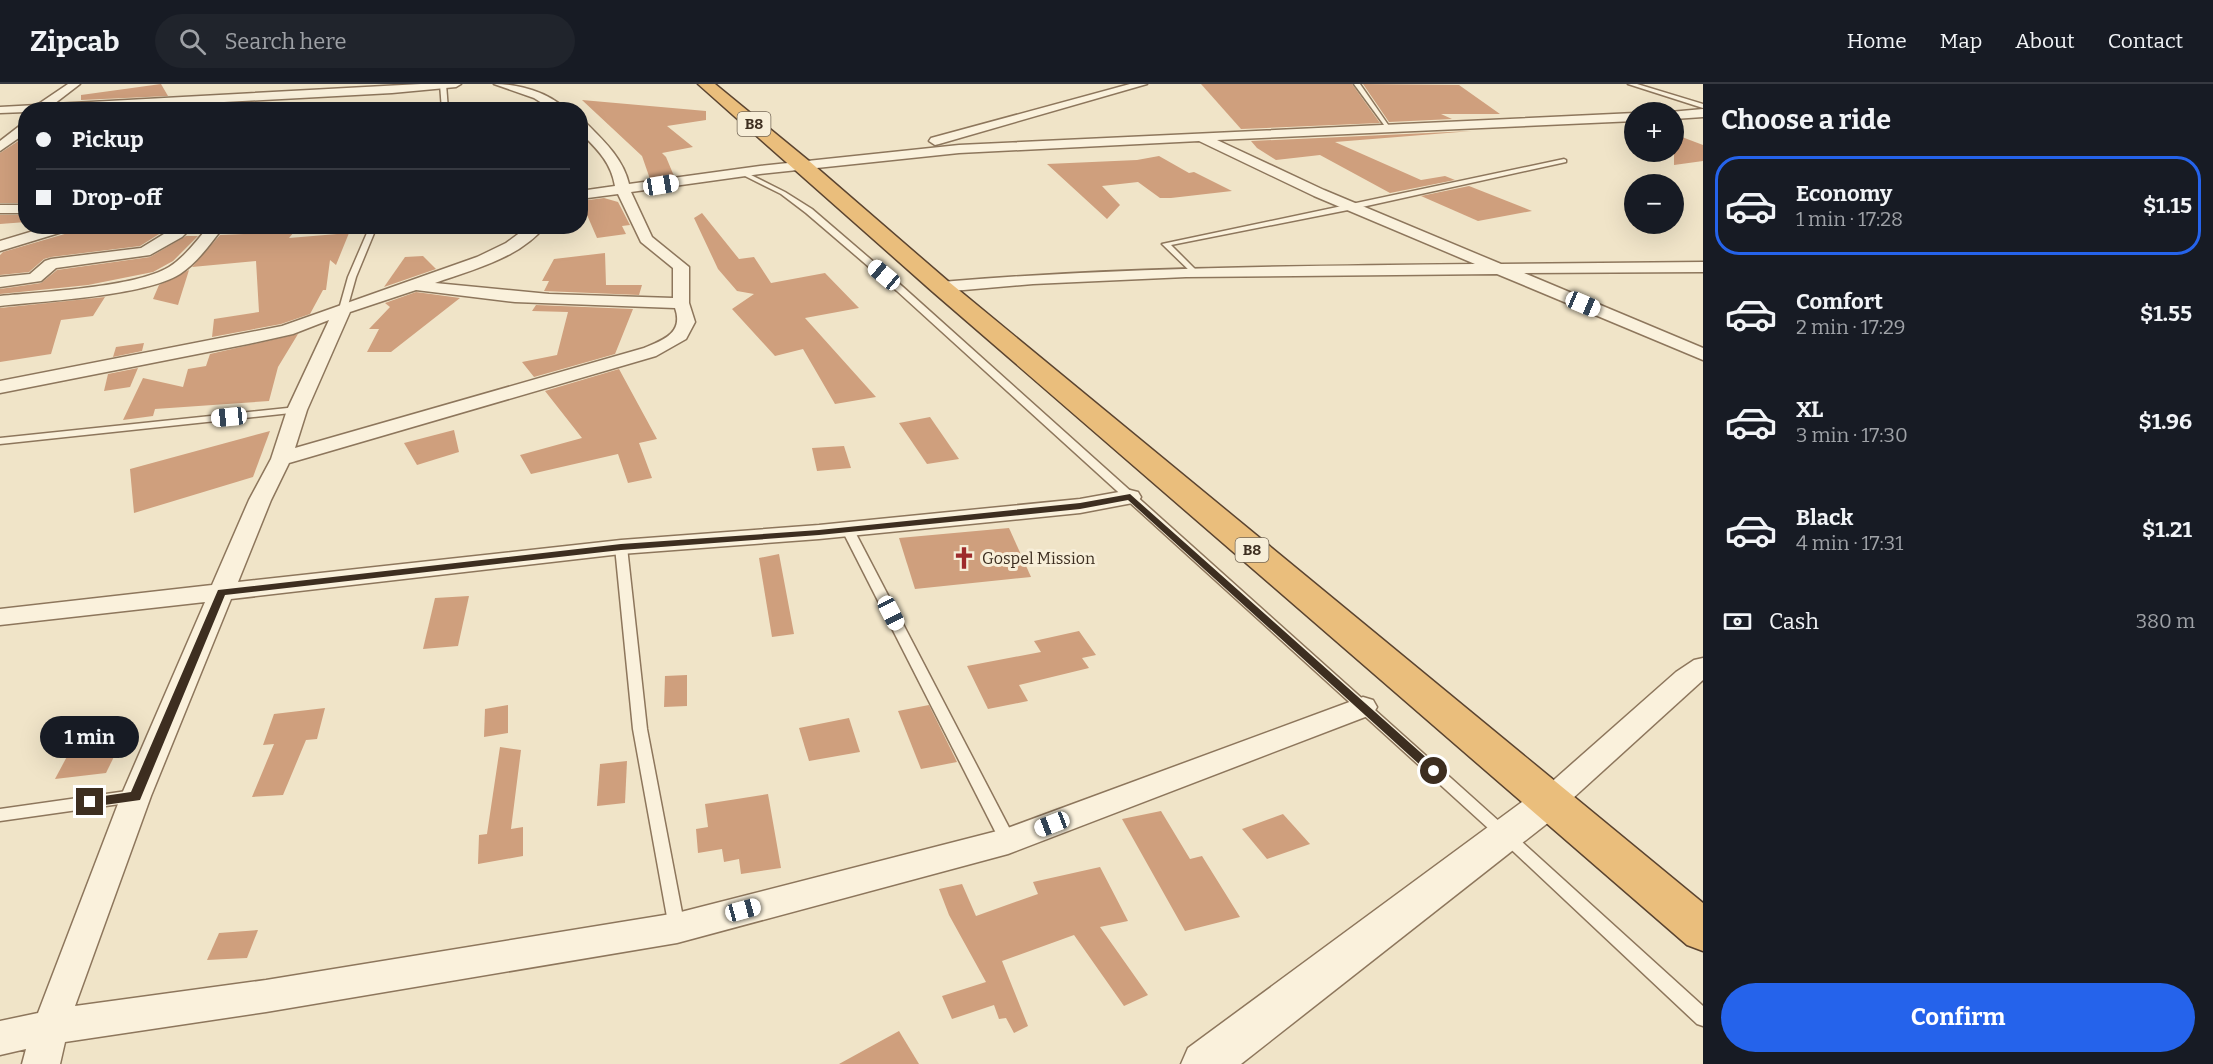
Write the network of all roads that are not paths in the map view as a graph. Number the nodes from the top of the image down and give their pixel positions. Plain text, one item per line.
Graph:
1 (75, 84) edge
2 (456, 84) edge
3 (499, 84) edge
4 (706, 84) edge
5 (1142, 84) edge
6 (1357, 84) edge
7 (1631, 84) edge
8 (444, 85) edge
9 (53, 102) edge
10 (161, 102) edge
11 (445, 102) edge
12 (548, 102) edge
13 (1703, 106) edge
14 (18, 109) edge
15 (0, 110) edge
16 (1703, 113) edge
17 (1684, 114) edge
18 (1624, 117) edge
19 (1389, 128) junction
20 (588, 132) edge
21 (18, 133) edge
22 (1201, 137) junction
23 (0, 147) edge
24 (886, 154) junction
25 (1564, 161) dead end
26 (803, 165) junction
27 (741, 172) junction
28 (623, 190) junction
29 (588, 194) edge
30 (1353, 207) junction
31 (18, 208) edge
32 (0, 209) edge
33 (40, 234) edge
34 (177, 234) edge
35 (209, 234) edge
36 (371, 234) edge
37 (529, 234) edge
38 (0, 246) edge
39 (1703, 267) edge
40 (1503, 270) junction
41 (1193, 272) junction
42 (0, 282) edge
43 (417, 285) junction
44 (941, 287) junction
45 (0, 302) edge
46 (681, 303) junction
47 (343, 309) junction
48 (1703, 355) edge
49 (0, 387) edge
50 (297, 410) junction
51 (0, 441) edge
52 (281, 459) junction
53 (1130, 497) junction
54 (848, 530) junction
55 (621, 547) junction
56 (221, 592) junction
57 (0, 617) edge
58 (1703, 667) edge
59 (1363, 707) junction
60 (136, 796) junction
61 (1550, 801) junction
62 (0, 815) edge
63 (1505, 835) junction
64 (1008, 841) junction
65 (677, 928) junction
66 (1703, 931) edge
67 (1703, 1018) edge
68 (50, 1027) junction
69 (0, 1038) edge
70 (41, 1064) edge
71 (1204, 1064) edge

1 - 9 street
2 - 8 street
3 - 12 street
4 - 26 highway, B8
5 - 24 street
6 - 19 lane
7 - 13 lane
8 - 10 street
8 - 11 lane
14 - 15 street
16 - 17 street
18 - 19 street
19 - 22 street
20 - 28 street
21 - 23 street
22 - 24 street
22 - 30 street
24 - 26 street
25 - 30 lane
26 - 27 street
26 - 44 highway, B8
27 - 28 street
27 - 53 lane
28 - 29 street
28 - 46 street
30 - 40 street
30 - 41 lane
31 - 32 street
33 - 38 street
34 - 42 street
35 - 45 street
36 - 47 lane
37 - 43 street
39 - 40 street
40 - 41 street
40 - 48 street
41 - 44 street
43 - 46 street
43 - 47 street
44 - 61 highway, B8
46 - 52 street
47 - 49 street
47 - 50 street
50 - 51 lane
50 - 52 street
52 - 56 street
53 - 54 street
53 - 59 lane
54 - 55 street
54 - 64 lane
55 - 56 street
55 - 65 lane
56 - 57 street
56 - 60 street
58 - 61 street
59 - 63 lane
59 - 64 street
60 - 62 lane
60 - 68 street
61 - 63 street
61 - 66 highway, B8
63 - 67 lane
63 - 71 street
64 - 65 street
65 - 68 street
68 - 69 street
68 - 70 street

